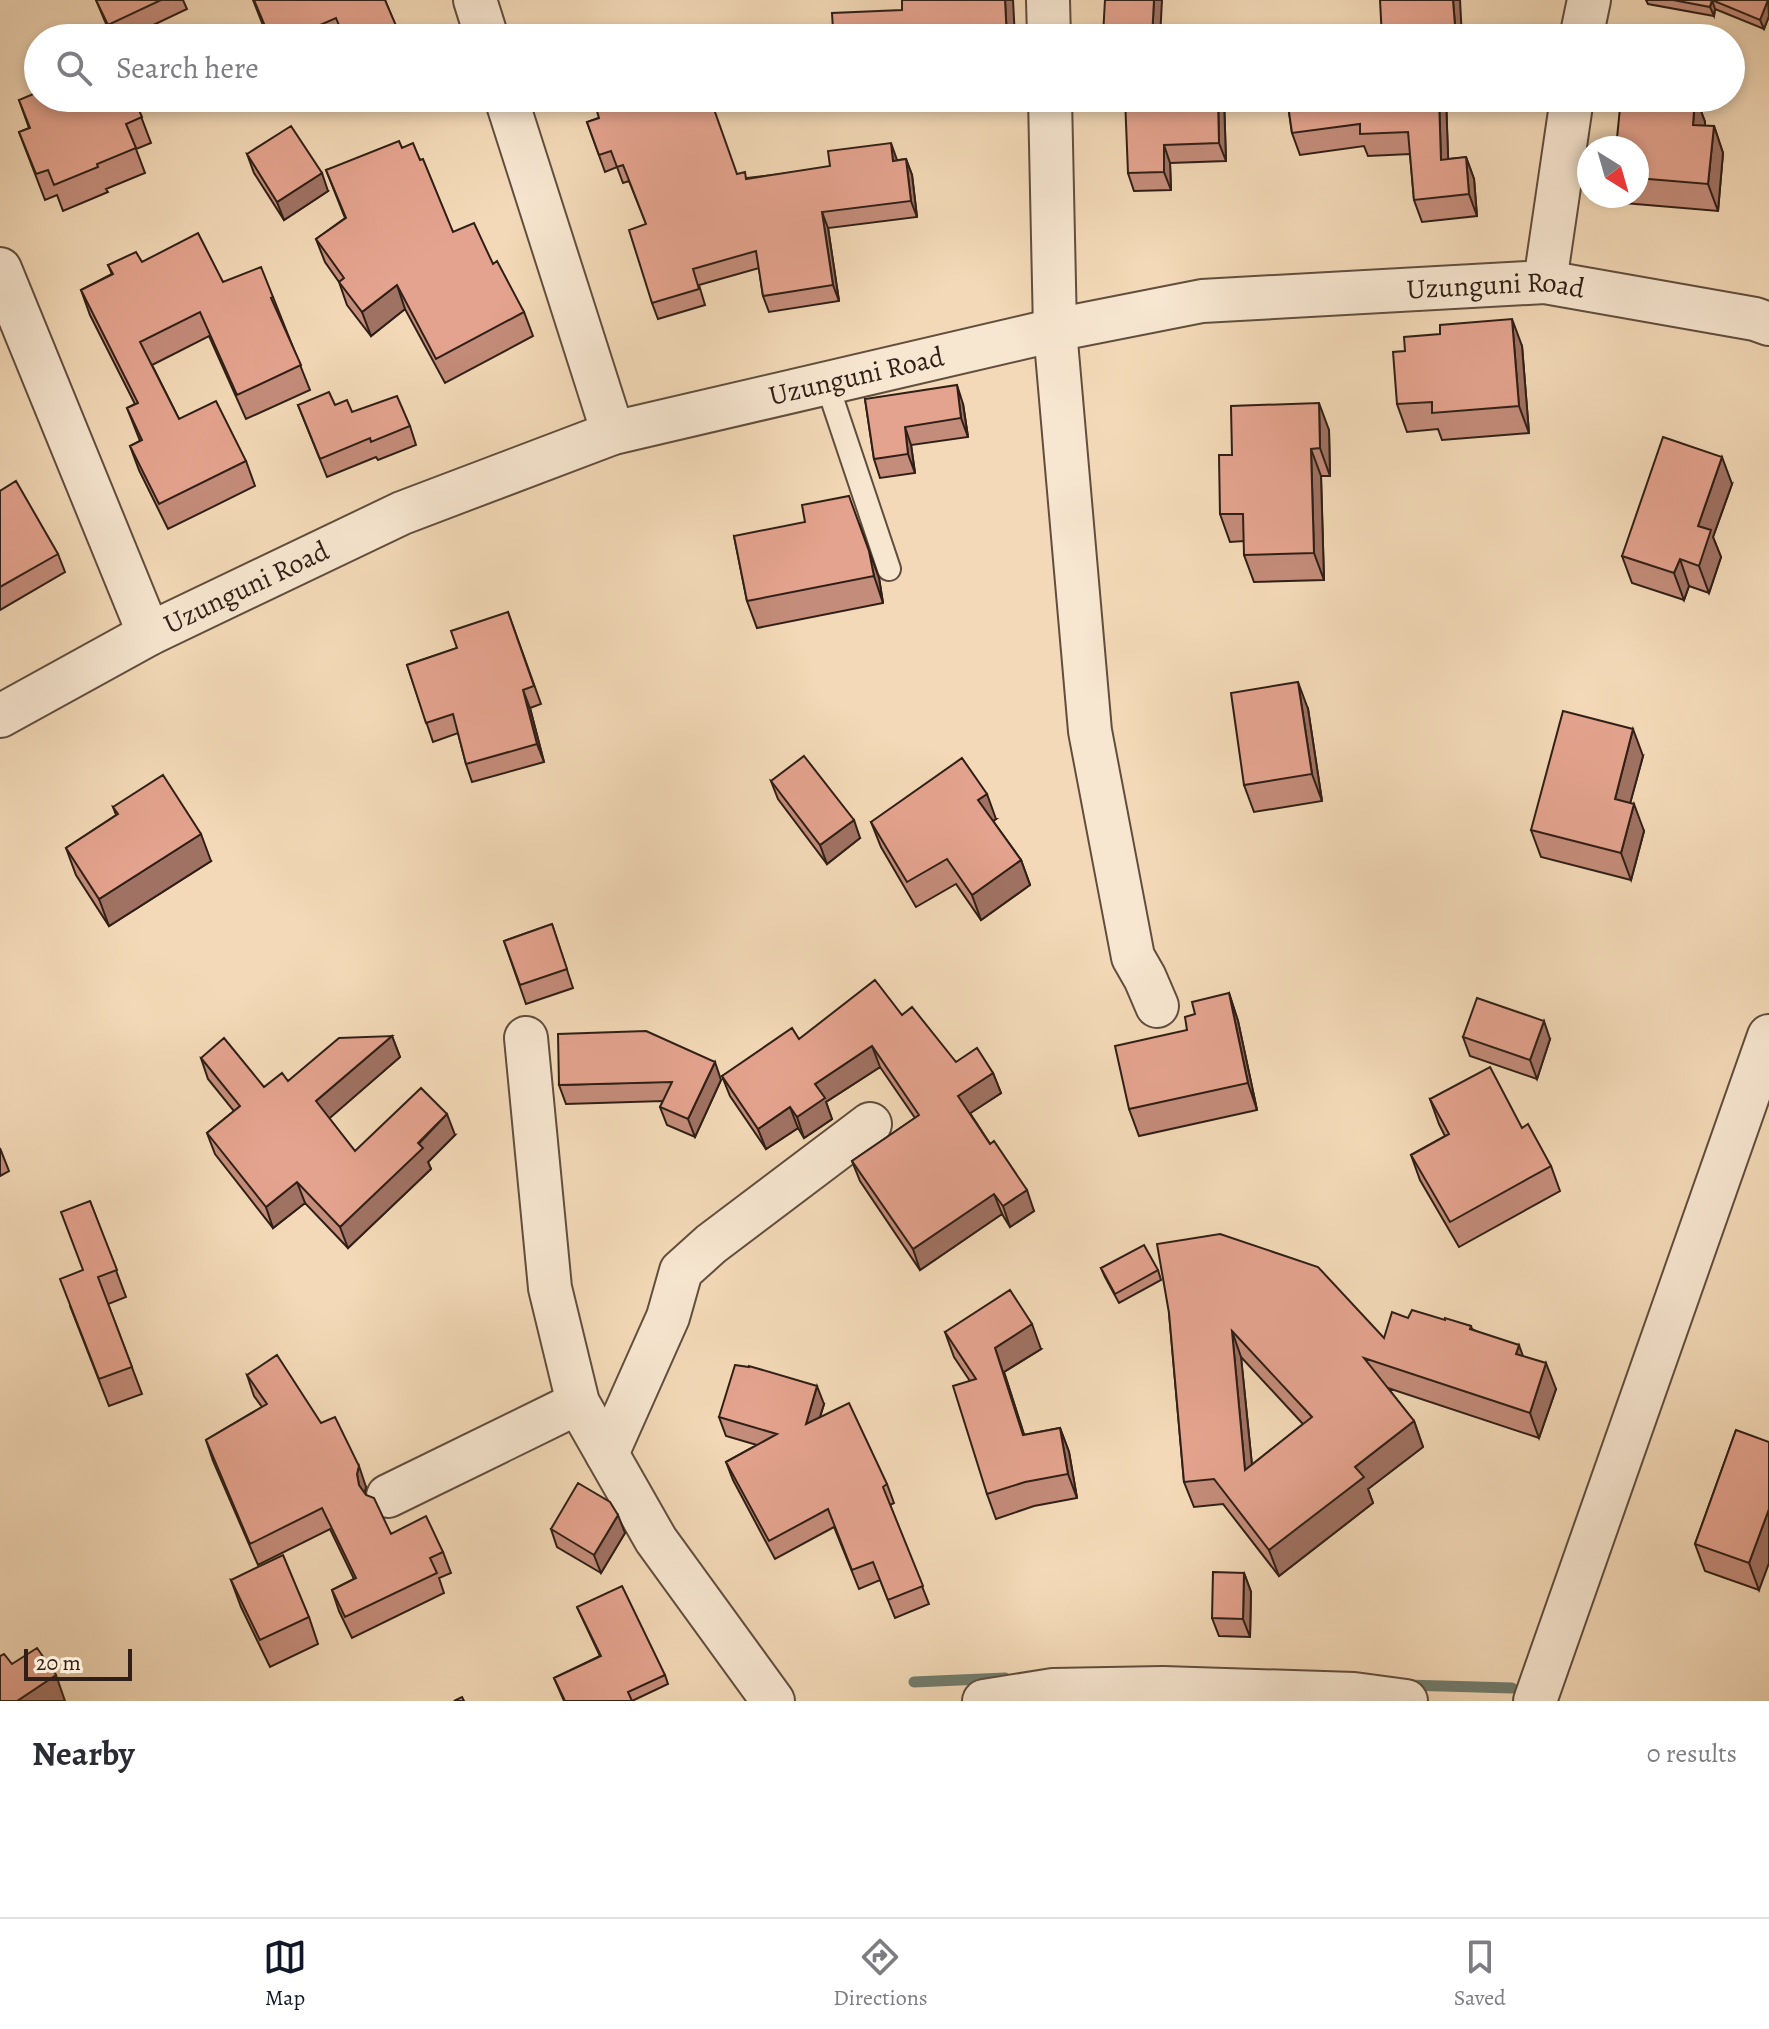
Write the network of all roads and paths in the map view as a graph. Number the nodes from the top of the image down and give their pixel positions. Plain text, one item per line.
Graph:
1 (475, 0) edge
2 (1048, 0) edge
3 (1589, 0) edge
4 (483, 24) edge
5 (1049, 24) edge
6 (1584, 24) edge
7 (510, 112) edge
8 (1050, 112) edge
9 (1570, 112) edge
10 (0, 269) edge
11 (1545, 282) junction
12 (1769, 324) edge
13 (1055, 330) junction
14 (827, 384) junction
15 (613, 433) junction
16 (889, 569) dead end
17 (149, 634) junction
18 (0, 716) edge
19 (1157, 1006) dead end
20 (1769, 1036) edge
21 (526, 1038) dead end
22 (870, 1124) dead end
23 (578, 1403) junction
24 (607, 1454) junction
25 (388, 1496) dead end
26 (773, 1701) edge
27 (984, 1701) edge
28 (1406, 1701) edge
29 (1535, 1701) edge

1 - 4 street
2 - 5 street
3 - 6 street
7 - 15 street
8 - 13 street
9 - 11 street
10 - 17 street
11 - 12 street, Uzunguni Road
11 - 13 street, Uzunguni Road
13 - 14 street, Uzunguni Road
13 - 19 street
14 - 15 street, Uzunguni Road
14 - 16 lane
15 - 17 street, Uzunguni Road
17 - 18 street, Uzunguni Road
20 - 29 street
21 - 23 street
22 - 24 street
23 - 24 street
23 - 25 street
24 - 26 street
27 - 28 street

